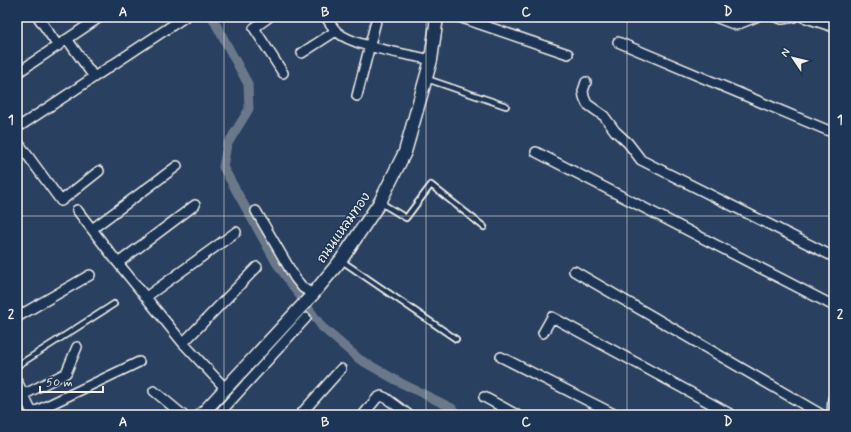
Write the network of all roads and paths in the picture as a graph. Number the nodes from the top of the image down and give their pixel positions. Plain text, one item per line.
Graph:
1 (38, 17) edge
2 (185, 17) edge
3 (269, 17) edge
4 (326, 17) edge
5 (377, 17) edge
6 (437, 17) edge
7 (459, 17) edge
8 (715, 17) edge
9 (756, 17) edge
10 (776, 17) edge
11 (794, 17) edge
12 (803, 17) edge
13 (94, 19) edge
14 (834, 27) edge
15 (336, 31) junction
16 (68, 39) junction
17 (618, 42) dead end
18 (58, 46) junction
19 (370, 46) junction
20 (302, 53) dead end
21 (568, 54) dead end
22 (431, 60) junction
23 (18, 70) edge
24 (283, 73) dead end
25 (94, 76) junction
26 (426, 78) junction
27 (586, 82) dead end
28 (357, 96) dead end
29 (506, 106) dead end
30 (17, 128) edge
31 (834, 133) edge
32 (17, 141) edge
33 (536, 152) dead end
34 (177, 166) dead end
35 (100, 171) dead end
36 (380, 202) junction
37 (195, 205) dead end
38 (77, 210) dead end
39 (256, 210) dead end
40 (484, 227) dead end
41 (92, 229) junction
42 (236, 232) dead end
43 (834, 257) edge
44 (341, 260) junction
45 (118, 263) junction
46 (257, 267) dead end
47 (574, 270) dead end
48 (90, 275) dead end
49 (311, 296) junction
50 (146, 297) junction
51 (114, 304) dead end
52 (834, 306) edge
53 (301, 314) junction
54 (17, 317) edge
55 (543, 332) dead end
56 (456, 339) dead end
57 (183, 343) junction
58 (77, 347) dead end
59 (501, 357) dead end
60 (139, 362) dead end
61 (17, 366) edge
62 (341, 369) dead end
63 (17, 381) edge
64 (225, 388) junction
65 (154, 391) dead end
66 (23, 395) junction
67 (484, 397) dead end
68 (834, 399) edge
69 (211, 413) edge
70 (32, 414) edge
71 (183, 415) edge
72 (300, 415) edge
73 (363, 415) edge
74 (408, 415) edge
75 (517, 415) edge
76 (616, 415) edge
77 (732, 415) edge
78 (822, 415) edge
79 (833, 415) edge

1 - 18 street
2 - 25 street
3 - 24 street
4 - 15 street
5 - 19 street
6 - 22 main road, ถนนแหลมทอง
7 - 21 street
8 - 9 street
10 - 11 street
12 - 14 street
13 - 16 street
15 - 19 street
15 - 20 street
16 - 18 street
16 - 25 street
17 - 31 street
18 - 23 street
19 - 22 street
19 - 28 street
22 - 26 main road, ถนนแหลมทอง
25 - 30 street
26 - 29 lane
26 - 36 main road, ถนนแหลมทอง
27 - 43 street
32 - 35 street
33 - 52 street
34 - 41 street
36 - 40 lane
36 - 44 main road, ถนนแหลมทอง
37 - 45 street
38 - 41 street
39 - 49 street
41 - 45 street
42 - 50 street
44 - 49 main road, ถนนแหลมทอง
44 - 56 lane
45 - 50 street
46 - 57 street
47 - 78 street
48 - 54 street
49 - 53 main road, ถนนแหลมทอง
50 - 57 street
51 - 61 lane
53 - 64 main road, ถนนแหลมทอง
53 - 69 street
55 - 77 street
57 - 64 street
58 - 66 street
59 - 76 street
60 - 70 street
62 - 72 street
63 - 66 street
64 - 69 main road, ถนนแหลมทอง
65 - 71 street
66 - 70 street
67 - 75 street
68 - 79 street
73 - 74 street

